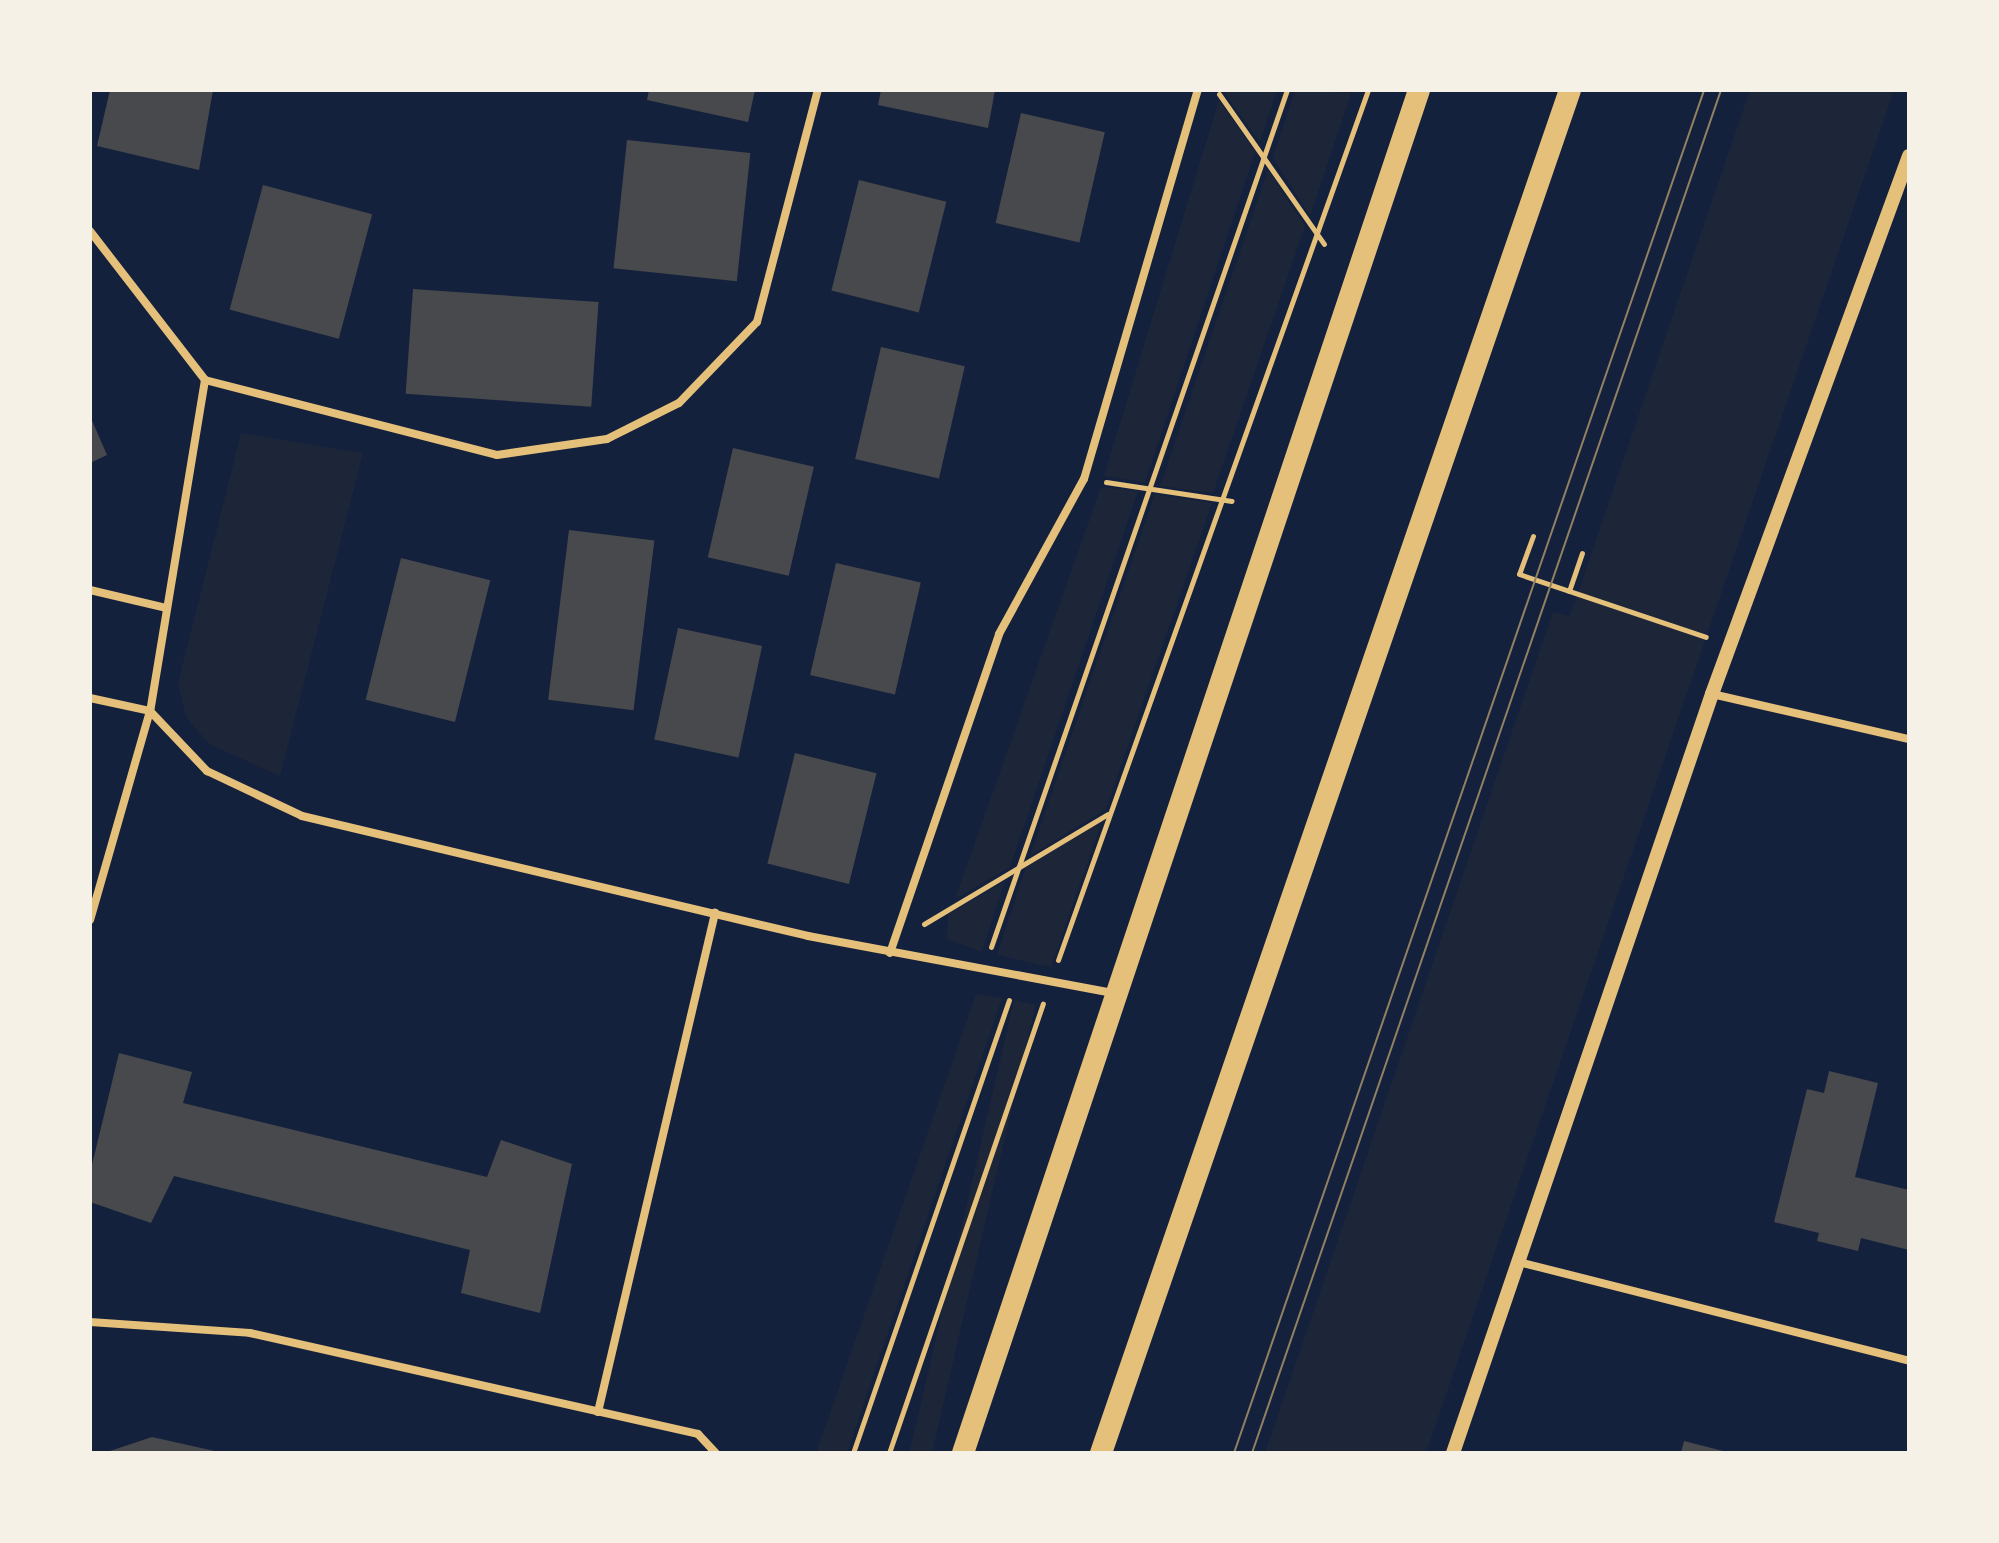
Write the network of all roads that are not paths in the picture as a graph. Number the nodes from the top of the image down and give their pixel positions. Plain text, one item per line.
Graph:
1 (818, 90) edge
2 (1198, 90) edge
3 (1419, 90) edge
4 (1570, 90) edge
5 (1909, 156) edge
6 (1904, 188) edge
7 (90, 231) edge
8 (205, 380) junction
9 (90, 590) edge
10 (167, 608) junction
11 (1712, 694) junction
12 (90, 698) edge
13 (150, 711) junction
14 (1909, 739) edge
15 (715, 913) junction
16 (90, 920) edge
17 (890, 953) junction
18 (1118, 994) junction
19 (1519, 1262) junction
20 (90, 1322) edge
21 (1909, 1361) edge
22 (598, 1412) junction
23 (716, 1453) edge
24 (963, 1453) edge
25 (1101, 1453) edge
26 (1453, 1453) edge

1 - 8 street
2 - 17 street
3 - 18 highway
4 - 25 highway
5 - 6 street
6 - 11 street
7 - 8 street
8 - 10 street
9 - 10 street
10 - 13 street
11 - 14 street
11 - 19 street
12 - 13 street
13 - 15 street
13 - 16 street
15 - 17 street
15 - 22 street
17 - 18 street
18 - 24 highway
19 - 21 street
19 - 26 street
20 - 22 street
22 - 23 street

